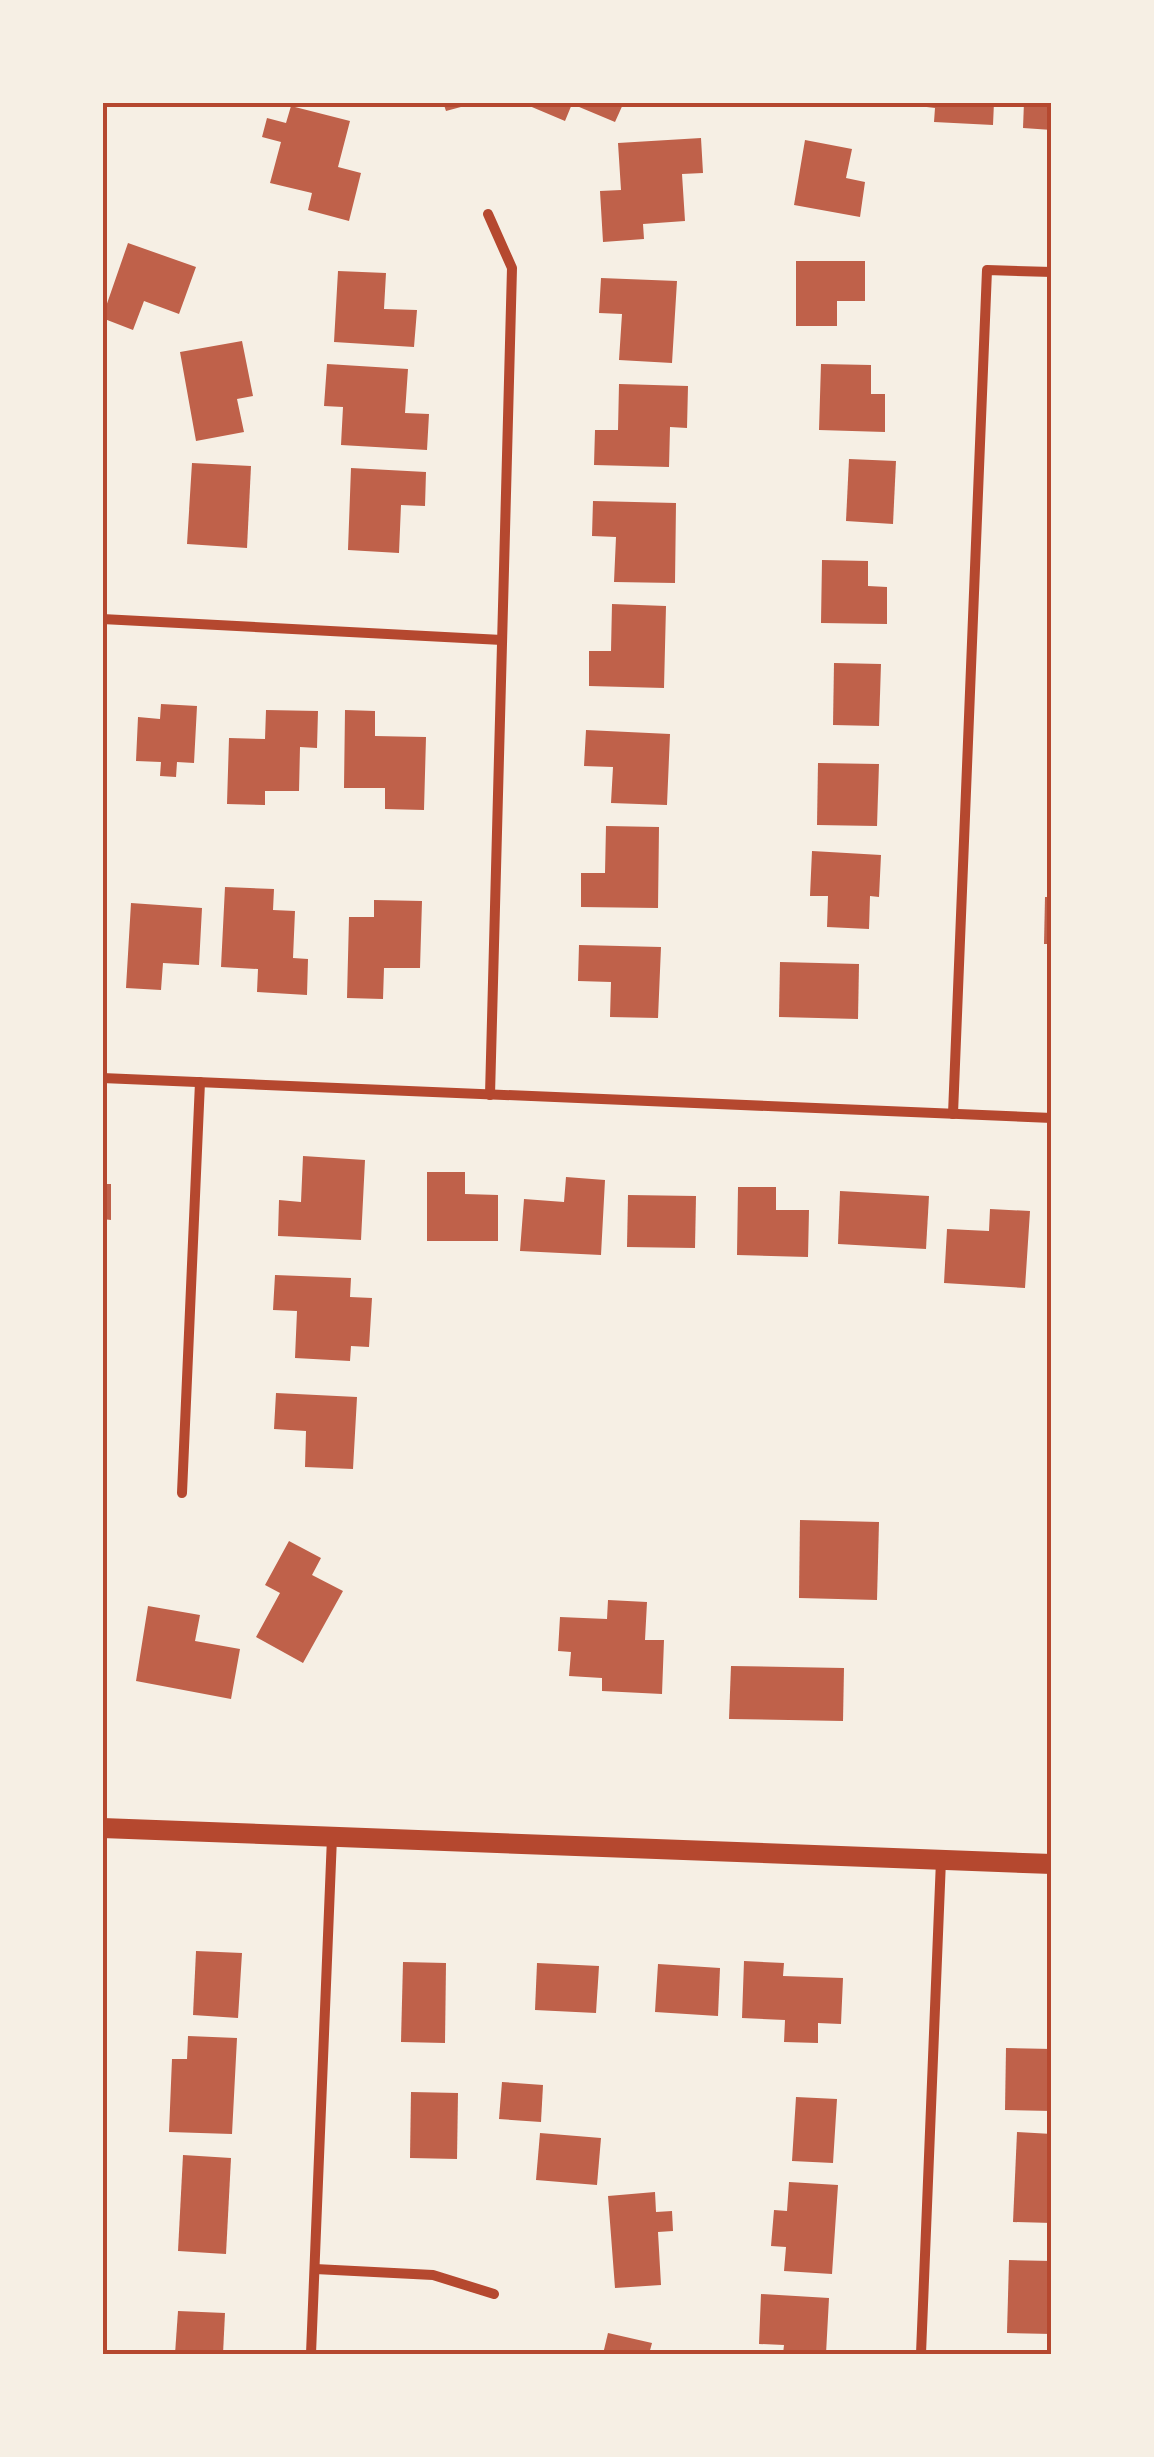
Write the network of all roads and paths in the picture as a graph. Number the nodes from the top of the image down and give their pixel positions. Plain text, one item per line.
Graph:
1 (488, 214) dead end
2 (1052, 272) edge
3 (102, 619) edge
4 (502, 640) junction
5 (102, 1078) edge
6 (200, 1082) junction
7 (490, 1094) junction
8 (953, 1114) junction
9 (1052, 1118) edge
10 (182, 1493) dead end
11 (102, 1828) edge
12 (332, 1836) junction
13 (941, 1860) junction
14 (1052, 1864) edge
15 (315, 2270) junction
16 (494, 2294) dead end
17 (312, 2354) edge
18 (921, 2354) edge

1 - 4 street
2 - 8 street
3 - 4 street
4 - 7 street
5 - 6 street
6 - 7 street
6 - 10 street
7 - 8 street
8 - 9 street
11 - 12 main road
12 - 13 main road
12 - 15 street
13 - 14 main road
13 - 18 street
15 - 16 street
15 - 17 street

